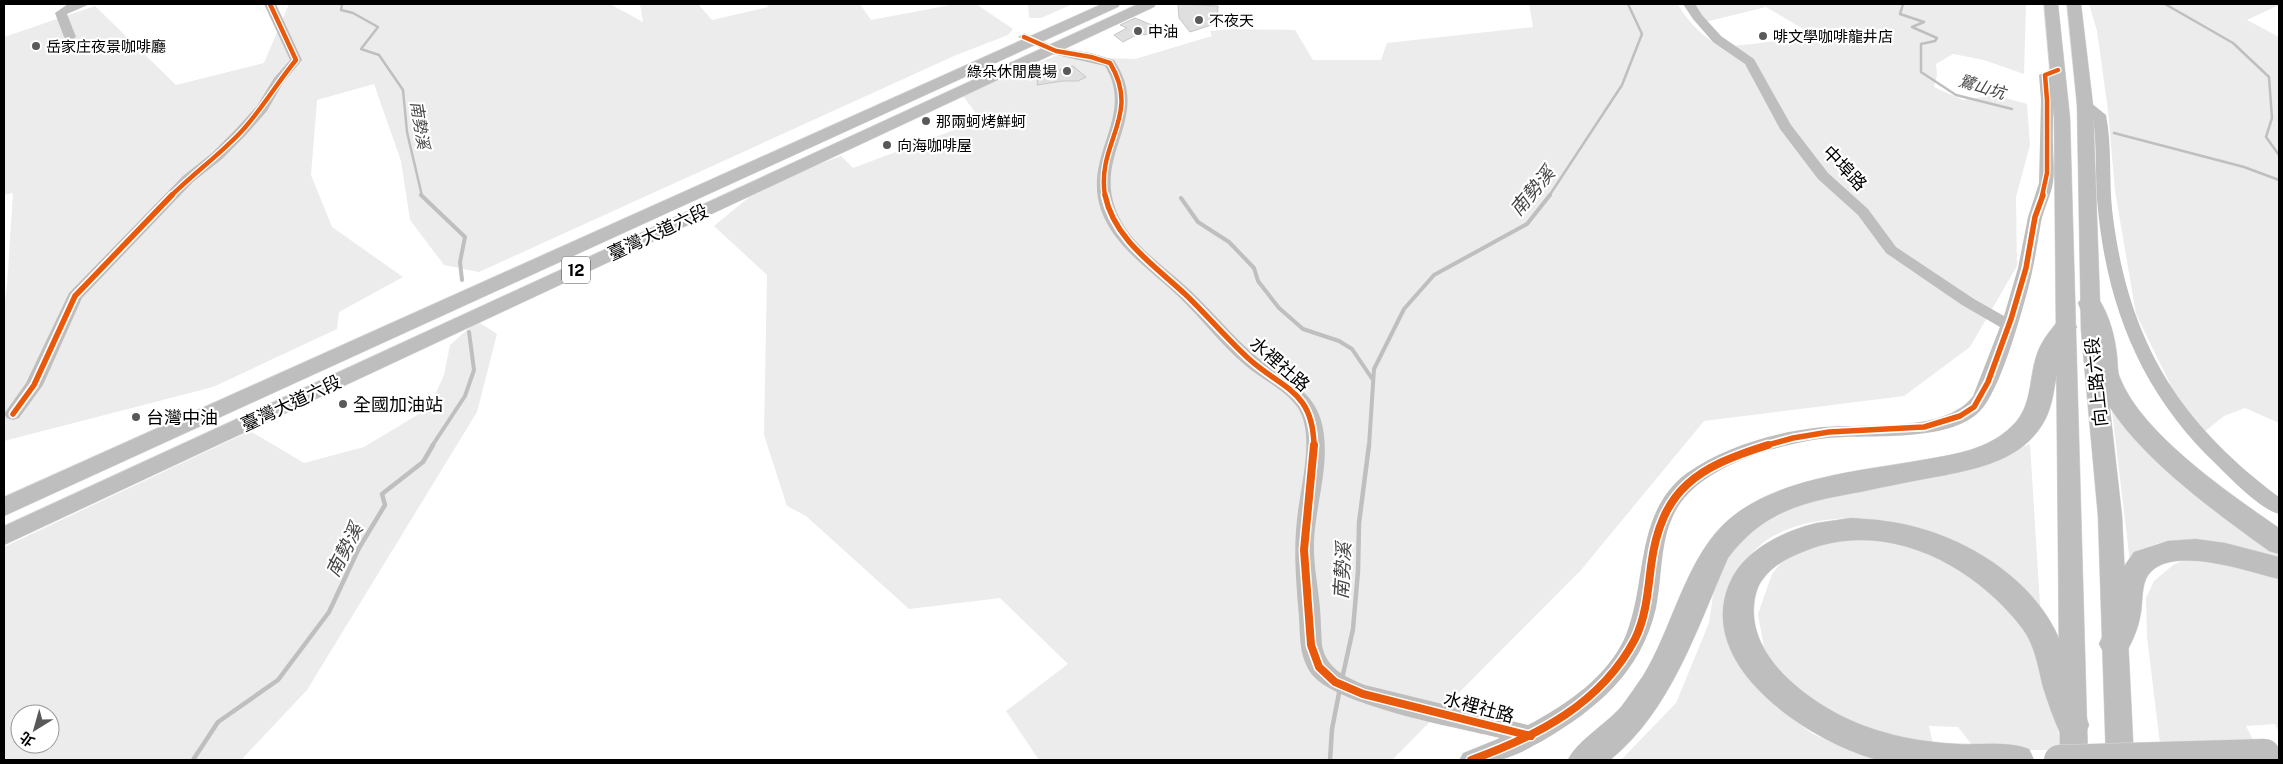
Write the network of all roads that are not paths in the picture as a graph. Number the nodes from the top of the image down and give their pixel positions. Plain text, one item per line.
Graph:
1 (84, 4) edge
2 (270, 4) edge
3 (1097, 4) edge
4 (1113, 4) edge
5 (1131, 4) edge
6 (1149, 4) edge
7 (1688, 4) edge
8 (2051, 4) edge
9 (2074, 4) edge
10 (70, 37) dead end
11 (1038, 43) junction
12 (2058, 70) junction
13 (2085, 105) junction
14 (2090, 303) junction
15 (2008, 325) junction
16 (2065, 327) junction
17 (13, 414) dead end
18 (4, 495) edge
19 (4, 507) edge
20 (2279, 507) edge
21 (4, 522) edge
22 (4, 536) edge
23 (2279, 542) edge
24 (2279, 568) edge
25 (2115, 644) junction
26 (2073, 725) junction
27 (1531, 736) junction
28 (2274, 754) edge
29 (1472, 760) edge
30 (1585, 760) edge
31 (2017, 760) edge
32 (2059, 760) edge
33 (2074, 760) edge
34 (2120, 760) edge

1 - 10 street
2 - 17 street
3 - 11 main road, 臺灣大道六段 / 12
4 - 11 main road, 臺灣大道六段 / 12
5 - 11 main road, 臺灣大道六段 / 12
6 - 11 main road, 臺灣大道六段 / 12
7 - 15 street, 中埠路
8 - 12 main road, 向上路六段
9 - 13 main road, 向上路六段
11 - 18 main road, 臺灣大道六段 / 12
11 - 19 main road, 臺灣大道六段 / 12
11 - 21 main road, 臺灣大道六段 / 12
11 - 22 main road, 臺灣大道六段 / 12
11 - 27 street, 水裡社路
12 - 15 street
12 - 16 main road, 向上路六段
13 - 14 main road, 向上路六段
13 - 20 street
14 - 23 highway
14 - 25 main road, 向上路六段
15 - 27 street
16 - 26 main road, 向上路六段
16 - 30 highway
24 - 25 highway
25 - 34 main road, 向上路六段
26 - 31 highway
26 - 33 main road, 向上路六段
27 - 29 street
28 - 32 highway, bridge

